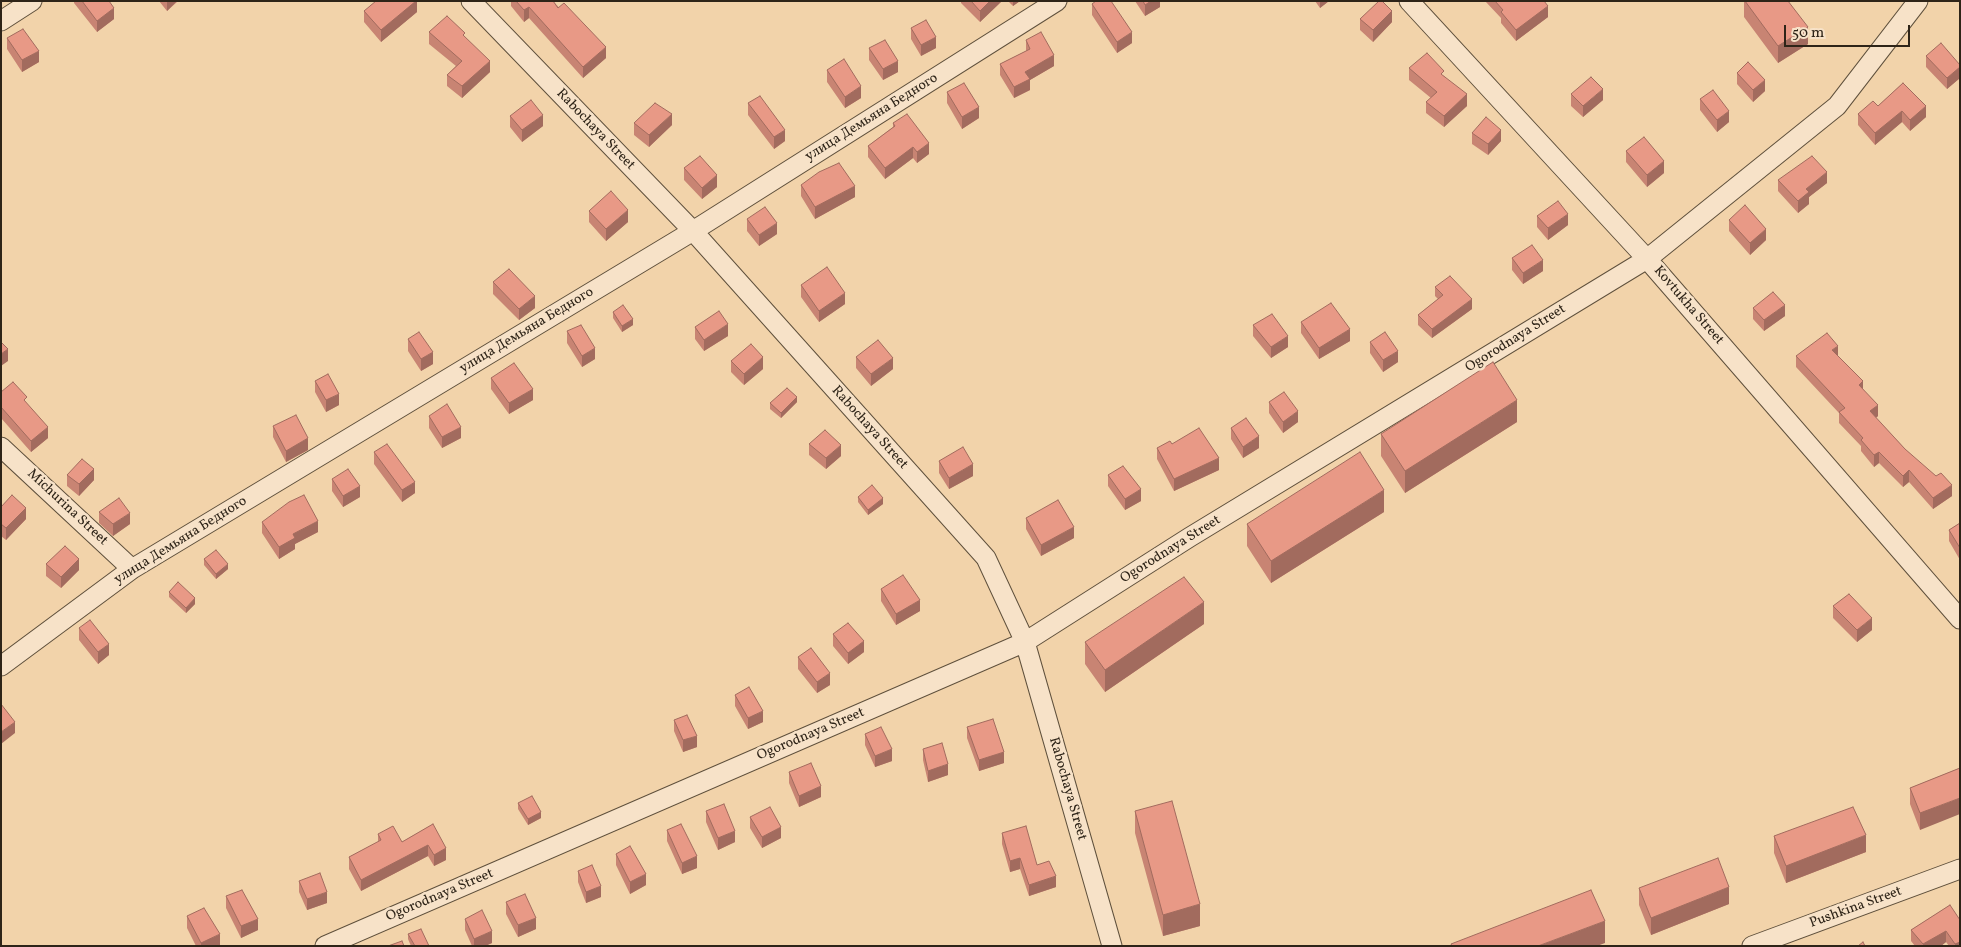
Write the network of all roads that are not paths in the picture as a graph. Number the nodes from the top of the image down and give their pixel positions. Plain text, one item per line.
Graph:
1 (32, 1) edge
2 (471, 1) edge
3 (1057, 1) edge
4 (1409, 1) edge
5 (1918, 1) edge
6 (1, 21) edge
7 (693, 231) junction
8 (1647, 258) junction
9 (1, 447) edge
10 (132, 569) junction
11 (1960, 619) edge
12 (1025, 642) junction
13 (1, 666) edge
14 (1960, 870) edge
15 (325, 946) edge
16 (1112, 946) edge
17 (1752, 946) edge

1 - 6 street
2 - 7 street, Rabochaya Street
3 - 7 street, улица Демьяна Бедного
4 - 8 street, Kovtukha Street
5 - 8 street, Ogorodnaya Street
7 - 10 street, улица Демьяна Бедного
7 - 12 street, Rabochaya Street
8 - 11 street, Kovtukha Street
8 - 12 street, Ogorodnaya Street
9 - 10 street, Michurina Street
10 - 13 street, улица Демьяна Бедного
12 - 15 street, Ogorodnaya Street
12 - 16 street, Rabochaya Street
14 - 17 street, Pushkina Street

